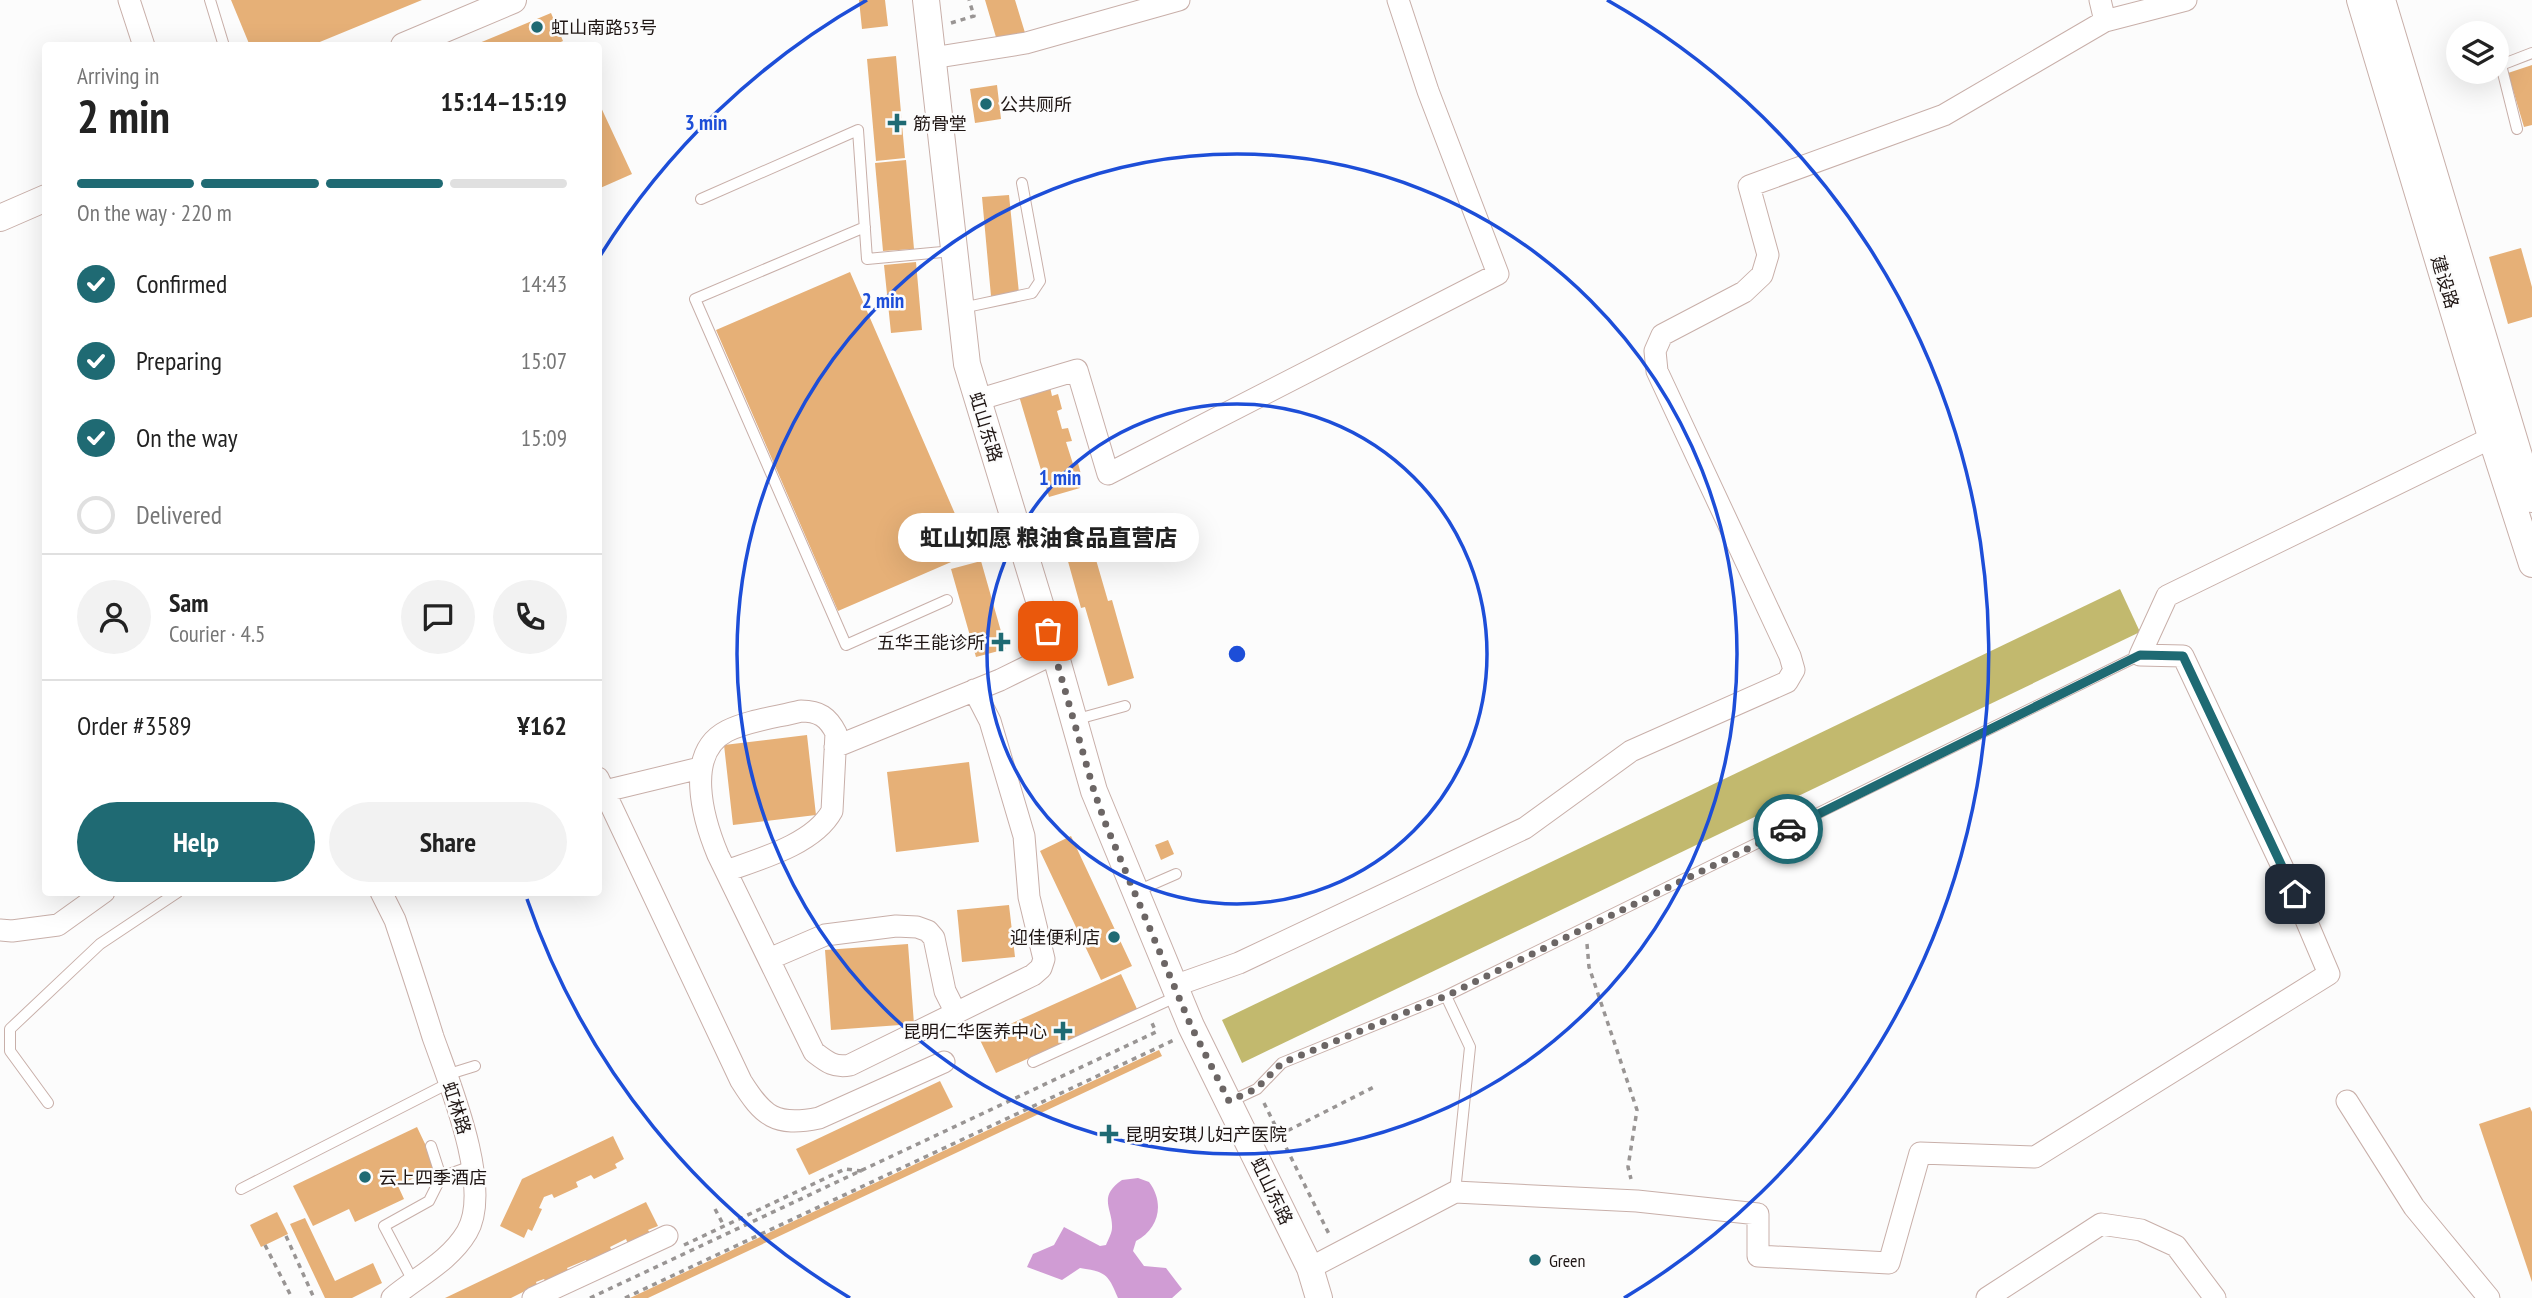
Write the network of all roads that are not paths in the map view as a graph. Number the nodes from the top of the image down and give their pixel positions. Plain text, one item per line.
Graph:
1 (129, 0) edge
2 (210, 0) edge
3 (926, 0) edge
4 (1179, 0) edge
5 (1398, 0) edge
6 (2186, 0) edge
7 (2360, 0) edge
8 (2382, 0) edge
9 (488, 7) edge
10 (2103, 10) edge
11 (143, 42) edge
12 (223, 42) edge
13 (413, 42) edge
14 (2532, 53) edge
15 (932, 58) junction
16 (2516, 129) dead end
17 (1022, 183) dead end
18 (701, 199) dead end
19 (42, 200) edge
20 (0, 218) edge
21 (865, 227) junction
22 (953, 251) junction
23 (960, 308) junction
24 (977, 400) junction
25 (2491, 438) junction
26 (2532, 499) edge
27 (2532, 564) edge
28 (947, 600) dead end
29 (1055, 653) junction
30 (2140, 655) junction
31 (974, 690) junction
32 (1125, 706) dead end
33 (1074, 720) junction
34 (835, 747) junction
35 (700, 768) junction
36 (602, 785) edge
37 (726, 871) junction
38 (1176, 874) dead end
39 (1134, 892) junction
40 (98, 896) edge
41 (172, 896) edge
42 (383, 896) edge
43 (0, 930) edge
44 (769, 959) junction
45 (1176, 991) junction
46 (1446, 996) junction
47 (956, 1013) junction
48 (944, 1062) dead end
49 (1033, 1062) dead end
50 (475, 1066) dead end
51 (448, 1079) junction
52 (1229, 1101) junction
53 (2347, 1101) dead end
54 (48, 1103) dead end
55 (431, 1146) dead end
56 (472, 1166) junction
57 (441, 1177) junction
58 (241, 1189) dead end
59 (1455, 1192) junction
60 (674, 1241) road end
61 (1310, 1268) junction
62 (413, 1281) junction
63 (392, 1298) edge
64 (533, 1298) edge
65 (1320, 1298) edge
66 (1987, 1298) edge
67 (2215, 1298) edge
68 (2489, 1298) edge

1 - 11 street
2 - 12 lane
3 - 15 street, 虹山东路
4 - 15 street
5 - 24 street
6 - 10 street
7 - 25 street, 建设路
8 - 26 street, 建设路
9 - 13 street
10 - 45 street
14 - 16 lane
15 - 22 street, 虹山东路
17 - 23 lane
18 - 21 lane
19 - 20 street
21 - 22 lane
21 - 28 lane
22 - 23 street, 虹山东路
23 - 24 street, 虹山东路
24 - 29 street, 虹山东路
25 - 27 street, 建设路
25 - 30 street
29 - 31 street
29 - 33 street, 虹山东路
30 - 46 lane
30 - 59 street
31 - 34 street
31 - 47 street
32 - 33 lane
33 - 39 street, 虹山东路
34 - 35 street
34 - 37 street
35 - 36 street
35 - 37 street
36 - 48 street
37 - 44 street
38 - 39 lane
39 - 45 street, 虹山东路
40 - 43 street
41 - 54 lane
42 - 51 street, 虹林路
44 - 47 street
44 - 47 street
45 - 49 lane
45 - 52 street, 虹山东路
46 - 52 lane
46 - 59 lane
50 - 51 lane
51 - 56 street, 虹林路
51 - 58 lane
52 - 61 street, 虹山东路
53 - 68 street
55 - 57 lane
56 - 57 lane
56 - 62 street, 虹林路
57 - 62 lane
59 - 61 street
60 - 64 street
61 - 65 street, 虹山东路
62 - 63 street, 虹林路
66 - 67 street

